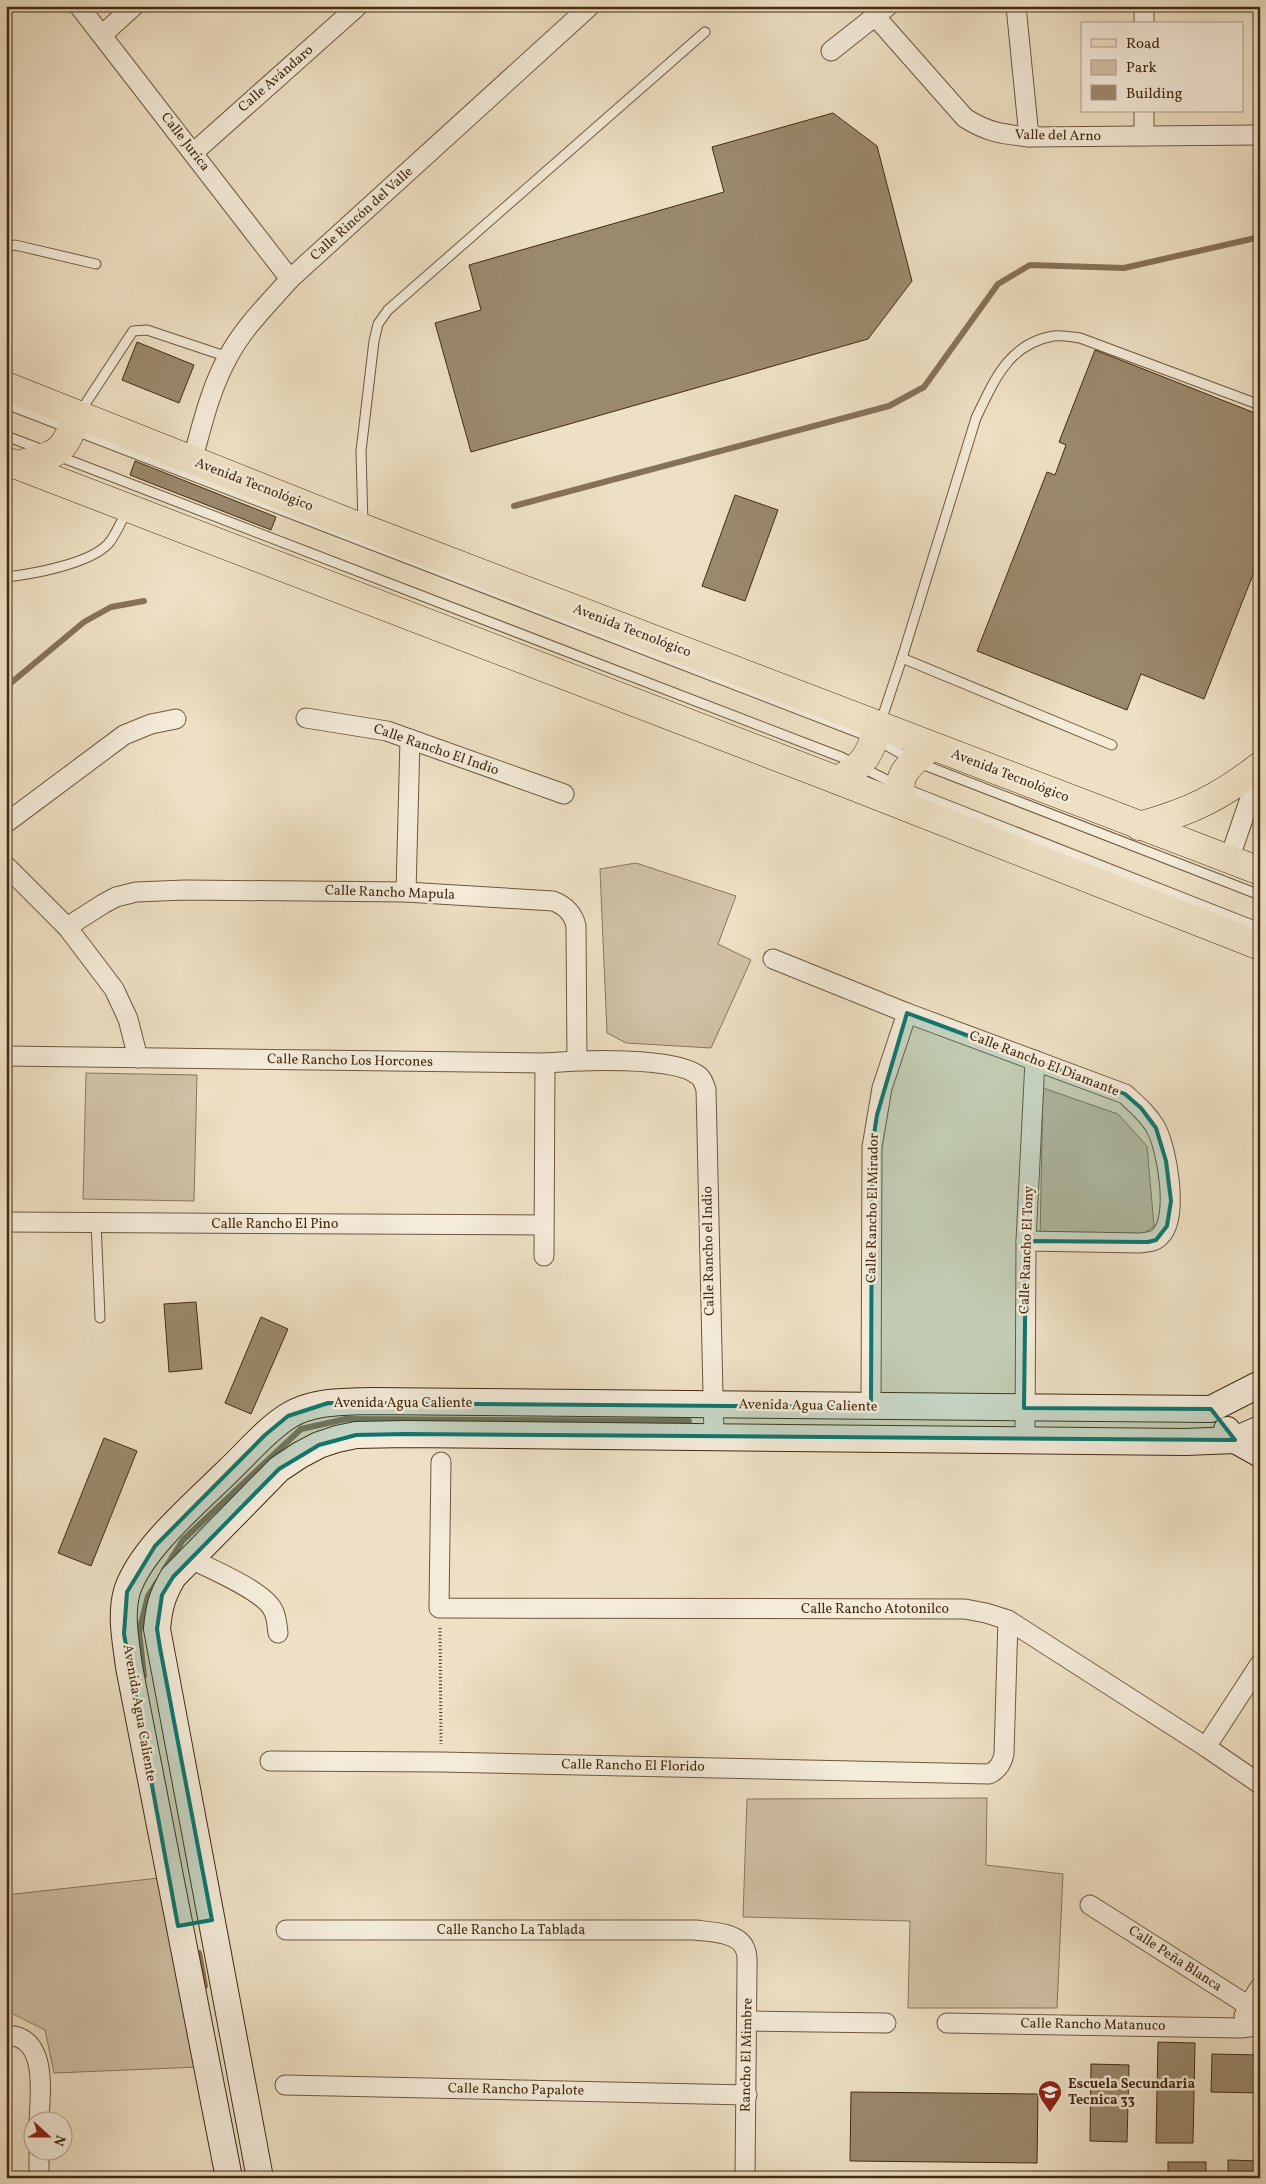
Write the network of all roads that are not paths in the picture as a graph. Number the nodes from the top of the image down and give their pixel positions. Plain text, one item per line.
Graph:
1 (79, 6) edge
2 (134, 6) edge
3 (358, 6) edge
4 (590, 6) edge
5 (1016, 6) edge
6 (1144, 6) edge
7 (882, 11) edge
8 (1144, 22) edge
9 (705, 32) dead end
10 (102, 35) junction
11 (831, 51) dead end
12 (1144, 112) edge
13 (1260, 135) edge
14 (1144, 136) junction
15 (1029, 137) junction
16 (193, 152) junction
17 (6, 248) edge
18 (96, 264) dead end
19 (290, 279) junction
20 (228, 357) junction
21 (6, 386) edge
22 (6, 404) edge
23 (1260, 405) edge
24 (75, 422) junction
25 (6, 436) edge
26 (55, 455) junction
27 (192, 461) junction
28 (12, 463) edge
29 (128, 508) junction
30 (363, 528) junction
31 (6, 577) edge
32 (902, 658) junction
33 (306, 718) dead end
34 (176, 719) dead end
35 (877, 733) junction
36 (410, 739) junction
37 (1112, 745) dead end
38 (922, 754) junction
39 (1260, 767) edge
40 (848, 773) junction
41 (564, 794) dead end
42 (902, 796) junction
43 (6, 822) edge
44 (1139, 826) junction
45 (1229, 860) junction
46 (6, 866) edge
47 (1260, 871) edge
48 (406, 892) junction
49 (1260, 895) edge
50 (66, 927) junction
51 (1260, 928) edge
52 (1260, 946) edge
53 (773, 959) dead end
54 (907, 1013) junction
55 (6, 1056) edge
56 (138, 1058) junction
57 (577, 1060) junction
58 (1035, 1060) junction
59 (545, 1063) junction
60 (692, 1072) joint
61 (6, 1222) edge
62 (96, 1222) junction
63 (543, 1225) junction
64 (1026, 1241) junction
65 (544, 1256) dead end
66 (100, 1318) dead end
67 (1258, 1389) edge
68 (712, 1405) junction
69 (870, 1407) junction
70 (1024, 1408) junction
71 (1211, 1409) junction
72 (1260, 1429) edge
73 (714, 1437) junction
74 (1025, 1440) junction
75 (1235, 1440) junction
76 (1260, 1454) edge
77 (441, 1462) dead end
78 (191, 1559) junction
79 (1008, 1620) junction
80 (278, 1633) dead end
81 (1260, 1664) edge
82 (1206, 1747) junction
83 (270, 1761) dead end
84 (1260, 1784) edge
85 (1090, 1904) dead end
86 (212, 1920) junction
87 (178, 1926) junction
88 (286, 1930) dead end
89 (735, 1938) joint
90 (1260, 1987) edge
91 (1254, 2009) edge
92 (748, 2022) junction
93 (886, 2023) dead end
94 (947, 2023) dead end
95 (1260, 2026) edge
96 (1240, 2028) junction
97 (6, 2035) edge
98 (285, 2085) dead end
99 (747, 2095) junction
100 (39, 2112) edge
101 (39, 2162) edge
102 (39, 2178) edge
103 (229, 2178) edge
104 (260, 2178) edge
105 (745, 2178) edge

1 - 10 street, Calle Jurica
2 - 10 street
3 - 16 street, Calle Avándaro
4 - 19 street, Calle Rincón del Valle
5 - 15 street
6 - 8 street
7 - 11 street
7 - 15 street, Valle del Arno
9 - 30 lane
10 - 16 street, Calle Jurica
12 - 14 street
13 - 14 street, Valle del Arno
14 - 15 street, Valle del Arno
16 - 19 street, Calle Jurica
17 - 18 lane
19 - 20 street, Calle Rincón del Valle
20 - 24 lane
20 - 27 street, Calle Rincón del Valle
21 - 24 main road, Avenida Tecnológico
22 - 24 lane
23 - 32 lane
24 - 26 main road
24 - 27 main road, Avenida Tecnológico
24 - 35 lane
25 - 26 lane
26 - 28 main road
26 - 40 lane
27 - 30 main road, Avenida Tecnológico
28 - 29 main road
29 - 31 lane
29 - 40 main road
30 - 35 main road, Avenida Tecnológico
32 - 35 lane
32 - 37 lane
33 - 36 street, Calle Rancho El Indio
34 - 43 street
35 - 38 main road, Avenida Tecnológico
35 - 40 main road
36 - 41 street, Calle Rancho El Indio
36 - 48 street
38 - 42 main road
38 - 44 main road, Avenida Tecnológico
38 - 49 lane
39 - 44 main road
39 - 45 street
40 - 42 main road
42 - 51 lane
42 - 52 main road
44 - 45 main road, Avenida Tecnológico
45 - 47 main road, Avenida Tecnológico
46 - 50 street
48 - 50 street, Calle Rancho Mapula
48 - 57 street, Calle Rancho Mapula
50 - 56 street
53 - 54 street, Calle Rancho El Diamante
54 - 58 street, Calle Rancho El Diamante
54 - 69 street, Calle Rancho El Mirador
55 - 56 street, Calle Rancho Los Horcones
56 - 59 street, Calle Rancho Los Horcones
57 - 59 street, Calle Rancho Los Horcones
57 - 60 street, Calle Rancho Los Horcones
58 - 64 street, Calle Rancho El Tony
58 - 64 street, Calle Rancho El Diamante
59 - 63 street
60 - 68 street, Calle Rancho el Indio
61 - 62 street, Calle Rancho El Pino
62 - 63 street, Calle Rancho El Pino
62 - 66 lane
63 - 65 street
64 - 70 street, Calle Rancho El Tony
67 - 71 street, Avenida Agua Caliente
68 - 69 street, Avenida Agua Caliente
68 - 73 street, Calle Rancho el Indio
68 - 87 street, Avenida Agua Caliente
69 - 70 street, Avenida Agua Caliente
70 - 71 street, Avenida Agua Caliente
70 - 74 street, Calle Rancho El Tony
71 - 75 street
72 - 75 street
73 - 74 street
73 - 78 street
74 - 75 street
75 - 76 street
77 - 79 street, Calle Rancho Atotonilco
78 - 80 street
78 - 86 street
79 - 82 street, Calle Rancho Atotonilco
79 - 83 street, Calle Rancho El Florido
81 - 82 street
82 - 84 street, Calle Rancho Atotonilco
85 - 91 street, Calle Peña Blanca
86 - 87 street
86 - 104 street
87 - 103 street, Avenida Agua Caliente
88 - 89 street, Calle Rancho La Tablada
89 - 92 street, Rancho El Mimbre
90 - 91 street
91 - 96 street
92 - 93 street
92 - 99 street, Rancho El Mimbre
94 - 96 street, Calle Rancho Matanuco
95 - 96 street, Calle Rancho Matanuco
97 - 100 street
98 - 99 street, Calle Rancho Papalote
99 - 105 street, Rancho El Mimbre
101 - 102 street

